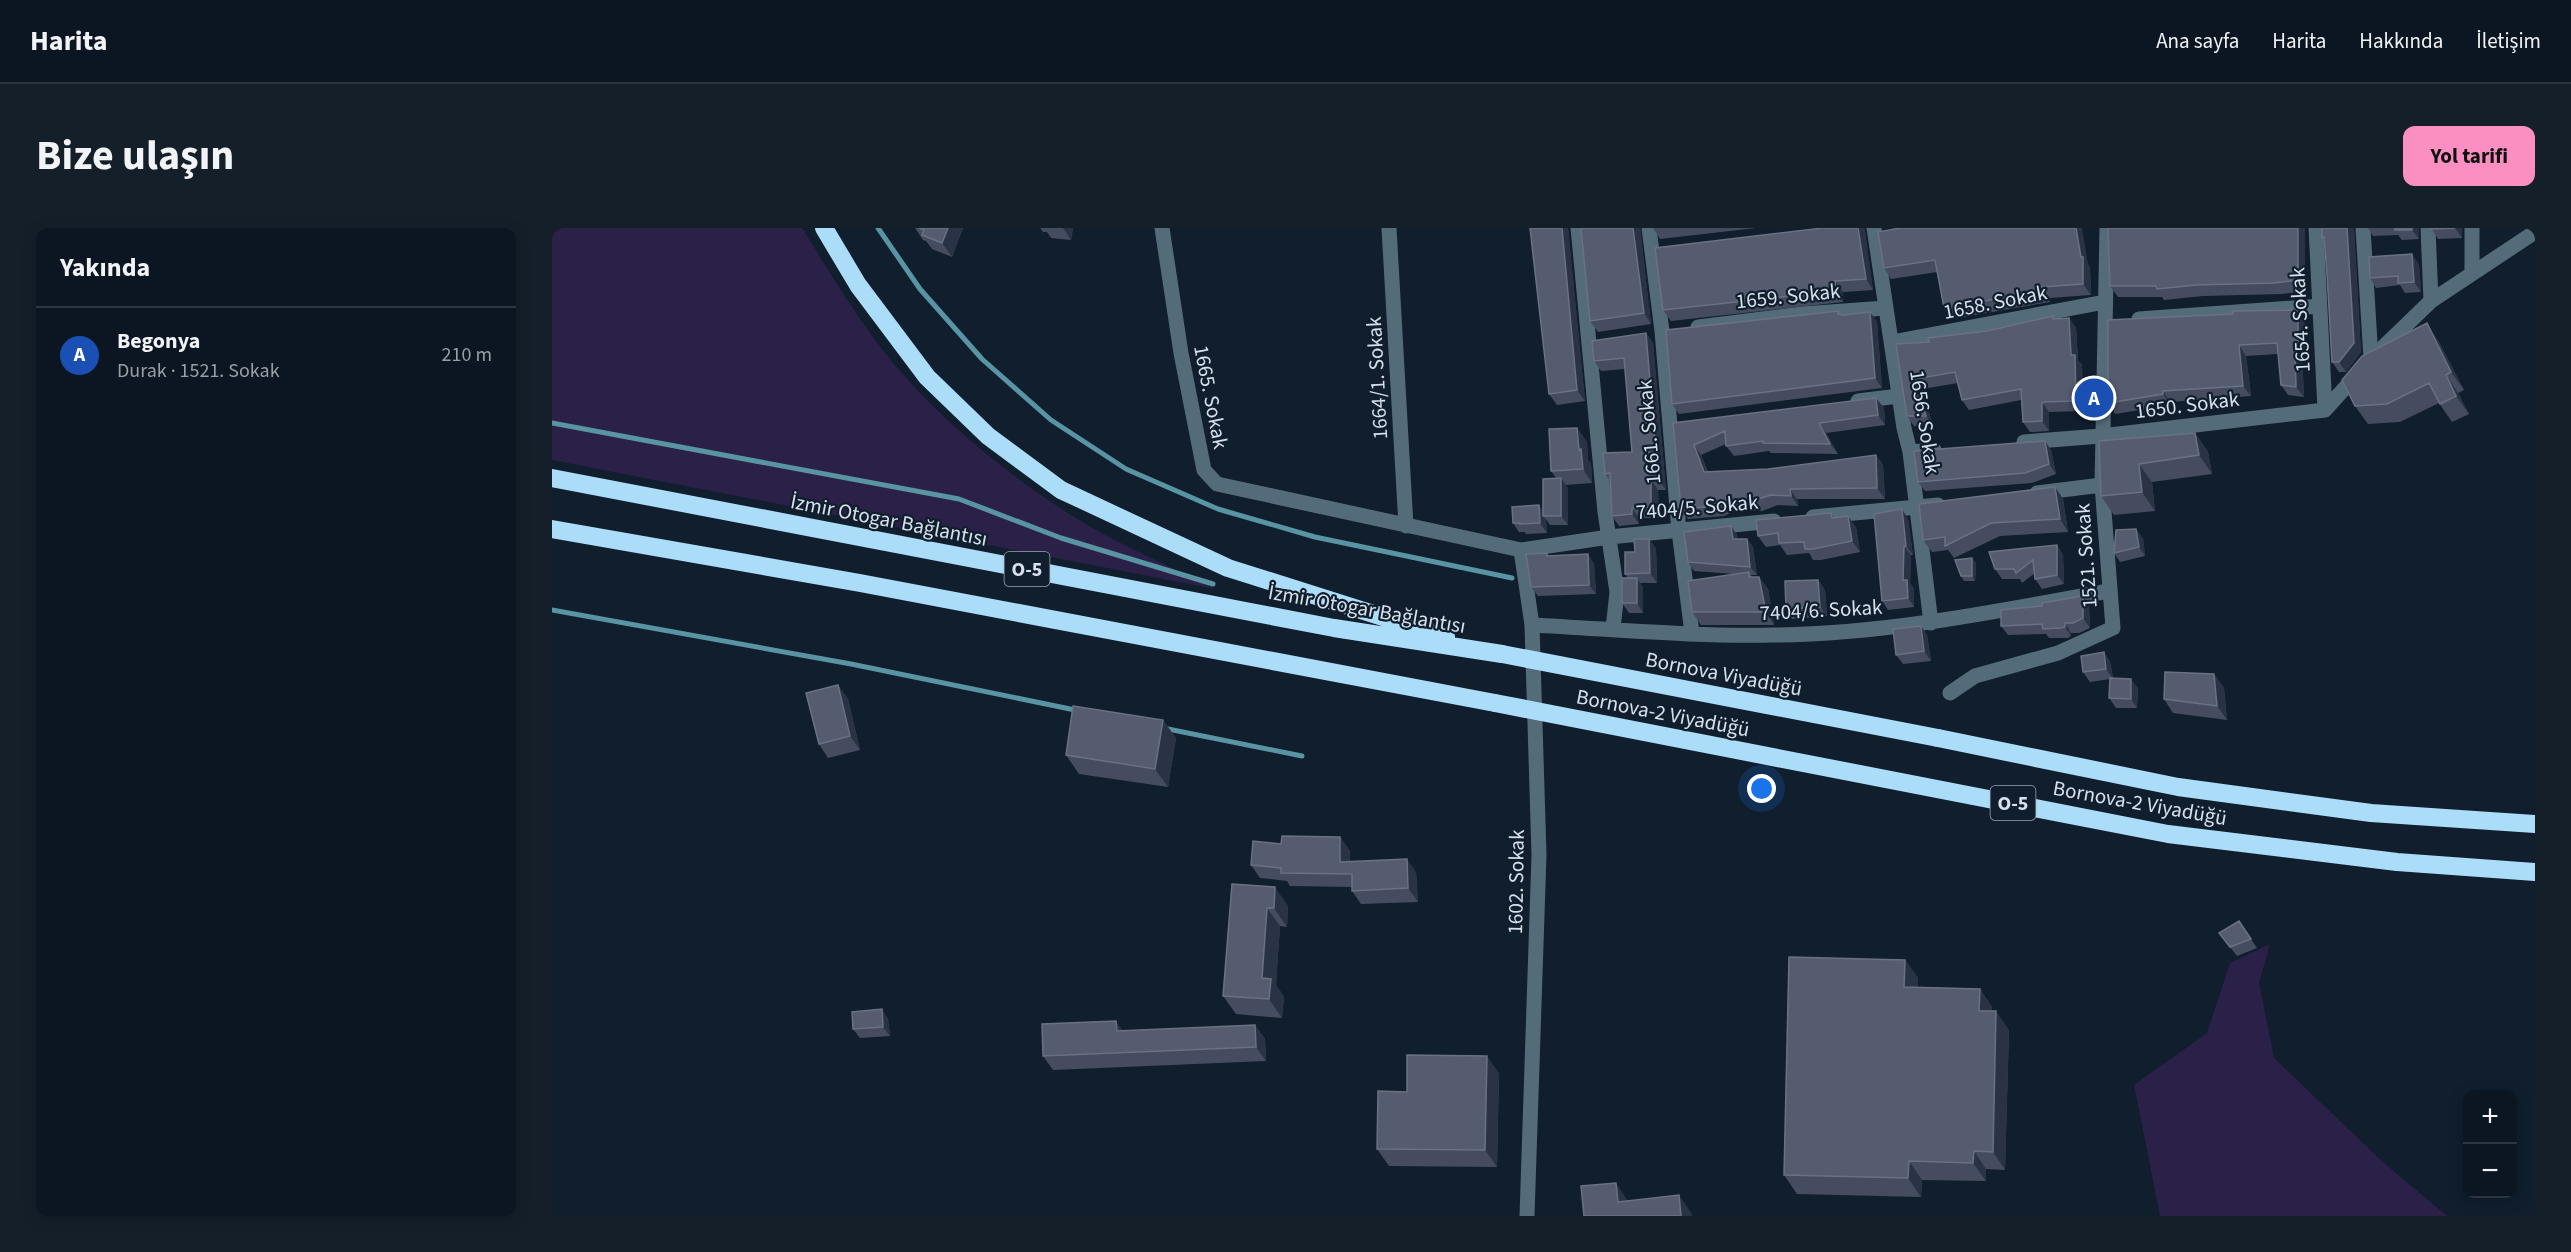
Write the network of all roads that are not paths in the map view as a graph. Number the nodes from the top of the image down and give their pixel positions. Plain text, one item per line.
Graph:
1 (824, 228) edge
2 (1162, 228) edge
3 (1389, 228) edge
4 (1578, 228) edge
5 (1649, 228) edge
6 (2107, 228) edge
7 (2316, 228) edge
8 (2363, 228) edge
9 (2428, 228) edge
10 (2472, 228) edge
11 (2535, 231) edge
12 (1879, 232) edge
13 (2472, 273) junction
14 (2431, 301) junction
15 (2105, 302) junction
16 (2320, 306) junction
17 (1886, 308) junction
18 (2106, 321) junction
19 (1668, 331) junction
20 (1893, 342) junction
21 (2371, 358) junction
22 (1899, 396) junction
23 (1845, 402) edge
24 (2325, 410) junction
25 (2101, 436) junction
26 (2011, 444) edge
27 (1955, 448) edge
28 (1910, 452) junction
29 (552, 478) edge
30 (2102, 484) junction
31 (2020, 495) edge
32 (1951, 503) edge
33 (1916, 507) junction
34 (1406, 526) junction
35 (552, 529) edge
36 (1678, 531) junction
37 (1609, 537) junction
38 (1521, 550) junction
39 (2109, 591) junction
40 (1931, 623) junction
41 (1532, 625) junction
42 (1613, 629) junction
43 (1692, 633) junction
44 (1502, 654) junction
45 (1950, 693) dead end
46 (1938, 738) joint
47 (2535, 824) edge
48 (2535, 872) edge
49 (1527, 1216) edge

1 - 44 highway
2 - 34 street, 1665. Sokak
3 - 34 street, 1664/1. Sokak
4 - 37 street
5 - 19 street, 1661. Sokak
6 - 15 street, 1521. Sokak
7 - 16 street, 1654. Sokak
8 - 21 street
9 - 14 street
10 - 13 street
11 - 13 street
12 - 17 street, 1656. Sokak
13 - 14 street
14 - 21 street
15 - 18 street, 1521. Sokak
15 - 20 street, 1658. Sokak
16 - 18 street
16 - 24 street, 1654. Sokak
17 - 19 street, 1659. Sokak
17 - 20 street, 1656. Sokak
18 - 25 street, 1521. Sokak
19 - 36 street, 1661. Sokak
20 - 22 street, 1656. Sokak
21 - 24 street
22 - 23 street
22 - 28 street, 1656. Sokak
24 - 25 street, 1650. Sokak
25 - 26 street, 1650. Sokak
25 - 30 street, 1521. Sokak
27 - 28 street
28 - 33 street, 1656. Sokak
29 - 44 highway, İzmir Otogar Bağlantısı / O-5
30 - 31 street
30 - 39 street, 1521. Sokak
32 - 33 street, 7404/5. Sokak
33 - 36 street, 7404/5. Sokak
33 - 40 street, 1656. Sokak
34 - 38 street, 7404/5. Sokak
35 - 48 highway, Bornova-2 Viyadüğü / O-5, bridge
36 - 37 street, 7404/5. Sokak
36 - 43 street, 1661. Sokak
37 - 38 street, 7404/5. Sokak
37 - 42 street
38 - 41 street, 1602. Sokak
39 - 40 street, 7404/6. Sokak
39 - 45 street, 1521. Sokak
40 - 43 street, 7404/6. Sokak
41 - 42 street, 7404/6. Sokak
41 - 49 street, 1602. Sokak
42 - 43 street, 7404/6. Sokak
44 - 46 highway, Bornova Viyadüğü / O-5, bridge
46 - 47 highway, Bornova-2 Viyadüğü / O-5

